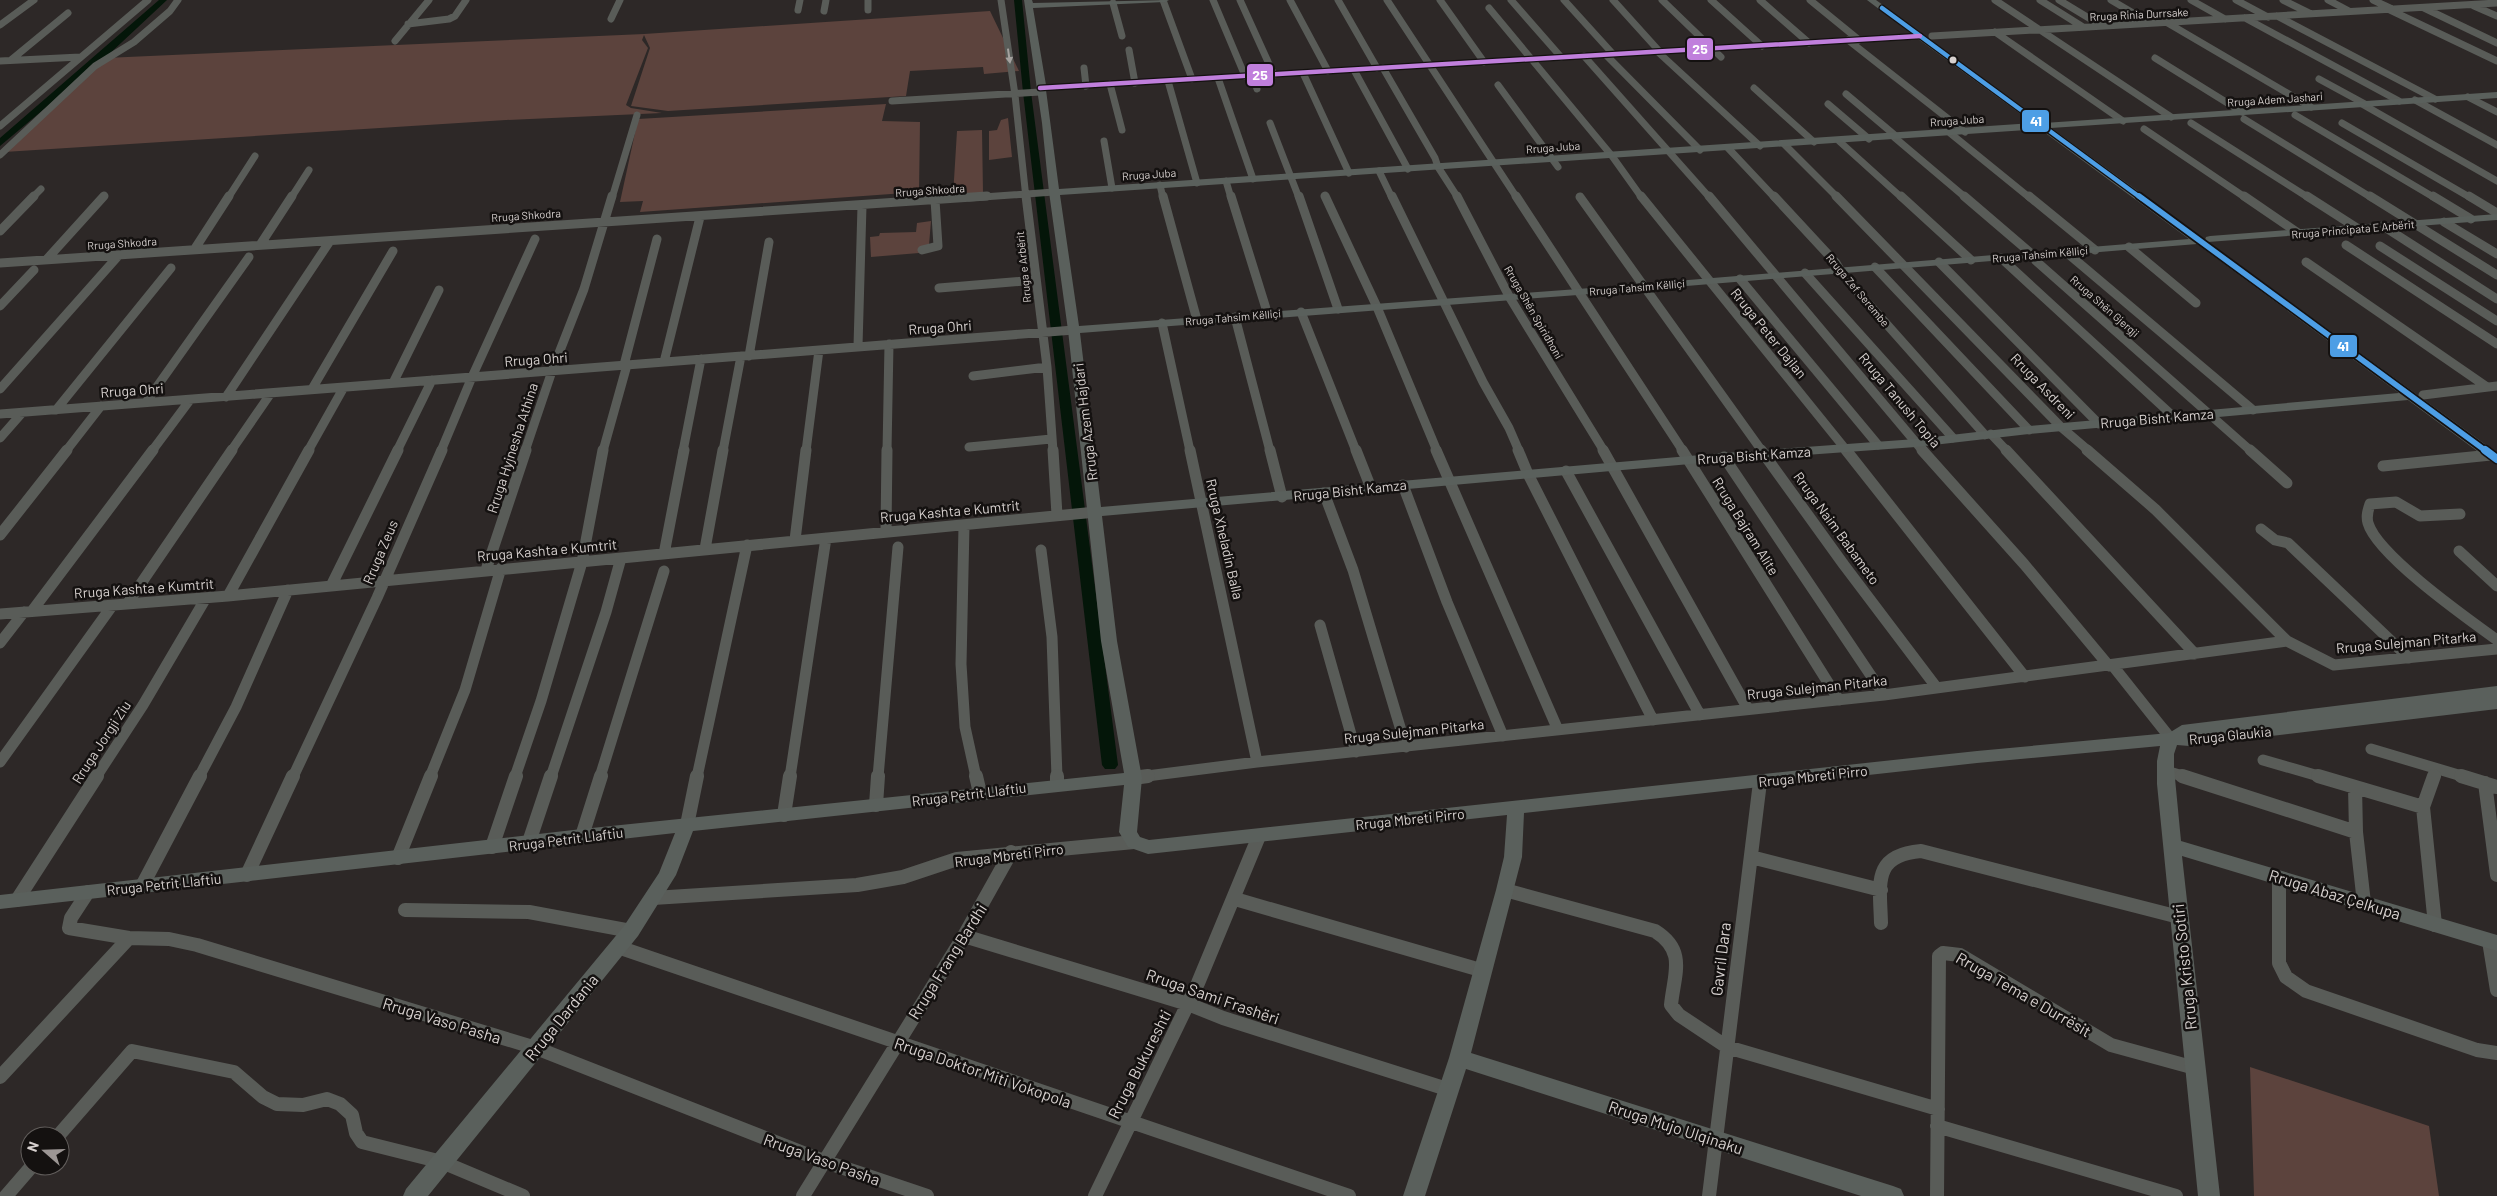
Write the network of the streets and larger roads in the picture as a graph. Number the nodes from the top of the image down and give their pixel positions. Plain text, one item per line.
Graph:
1 (34, 0) edge
2 (148, 0) edge
3 (178, 0) edge
4 (429, 0) edge
5 (466, 0) edge
6 (620, 0) edge
7 (800, 0) edge
8 (826, 0) edge
9 (868, 0) edge
10 (1001, 0) edge
11 (1164, 0) edge
12 (1213, 0) edge
13 (1240, 0) edge
14 (1290, 0) edge
15 (1338, 0) edge
16 (1387, 0) edge
17 (1440, 0) edge
18 (1511, 0) edge
19 (1564, 0) edge
20 (1613, 0) edge
21 (1662, 0) edge
22 (1711, 0) edge
23 (1760, 0) edge
24 (1810, 0) edge
25 (1872, 0) edge
26 (1881, 0) edge
27 (1995, 0) edge
28 (2040, 0) edge
29 (2059, 0) edge
30 (2111, 0) edge
31 (2191, 0) edge
32 (2236, 0) edge
33 (2283, 0) edge
34 (2328, 0) edge
35 (2373, 0) edge
36 (2397, 0) edge
37 (2445, 0) edge
38 (1130, 1) edge
39 (1028, 3) edge
40 (1113, 3) junction
41 (2497, 3) edge
42 (2472, 5) junction
43 (2457, 6) junction
44 (1489, 8) dead end
45 (2414, 8) junction
46 (2423, 8) junction
47 (2390, 9) junction
48 (798, 10) dead end
49 (868, 10) dead end
50 (824, 11) dead end
51 (2351, 12) junction
52 (68, 13) dead end
53 (2310, 14) junction
54 (2276, 16) junction
55 (2497, 16) edge
56 (2268, 17) junction
57 (2244, 18) junction
58 (611, 19) dead end
59 (2225, 19) junction
60 (2166, 22) junction
61 (2150, 23) junction
62 (408, 24) junction
63 (0, 25) edge
64 (2102, 26) junction
65 (2083, 27) junction
66 (2038, 30) junction
67 (1995, 32) junction
68 (1122, 36) dead end
69 (1926, 36) junction
70 (1848, 40) junction
71 (1859, 40) junction
72 (395, 41) dead end
73 (1809, 43) junction
74 (2497, 43) edge
75 (1762, 46) junction
76 (1712, 48) junction
77 (1129, 50) dead end
78 (1659, 52) junction
79 (1609, 55) junction
80 (1584, 56) junction
81 (80, 57) junction
82 (1721, 57) dead end
83 (1561, 58) junction
84 (2155, 58) dead end
85 (1534, 59) junction
86 (11, 60) junction
87 (0, 61) edge
88 (2497, 61) edge
89 (1429, 65) junction
90 (1483, 65) junction
91 (1084, 68) dead end
92 (1380, 68) junction
93 (1354, 70) junction
94 (1328, 71) junction
95 (1303, 73) junction
96 (1274, 75) junction
97 (1249, 76) junction
98 (1218, 78) junction
99 (1192, 79) junction
100 (2318, 79) dead end
101 (1168, 81) junction
102 (1135, 83) junction
103 (1110, 84) junction
104 (1498, 85) dead end
105 (1086, 86) junction
106 (1754, 88) dead end
107 (1257, 89) dead end
108 (1038, 91) junction
109 (1016, 94) junction
110 (1846, 94) dead end
111 (2497, 95) edge
112 (2468, 97) junction
113 (2435, 99) junction
114 (2415, 100) junction
115 (892, 101) dead end
116 (2399, 101) junction
117 (1828, 104) dead end
118 (2363, 104) junction
119 (2311, 107) junction
120 (2497, 112) edge
121 (637, 115) dead end
122 (2295, 115) dead end
123 (2243, 116) junction
124 (2171, 117) junction
125 (2123, 120) junction
126 (1270, 123) dead end
127 (2342, 123) dead end
128 (2191, 124) dead end
129 (0, 126) edge
130 (2048, 126) junction
131 (2144, 129) dead end
132 (1122, 130) dead end
133 (1965, 132) junction
134 (1950, 133) junction
135 (1895, 137) junction
136 (1869, 139) junction
137 (1104, 141) dead end
138 (1839, 141) junction
139 (1814, 142) junction
140 (1784, 144) junction
141 (2497, 145) edge
142 (1760, 146) junction
143 (1728, 148) junction
144 (1700, 150) junction
145 (1671, 152) junction
146 (0, 155) edge
147 (255, 156) dead end
148 (1612, 156) junction
149 (1496, 164) junction
150 (1556, 164) junction
151 (1438, 167) junction
152 (1408, 169) junction
153 (309, 170) dead end
154 (1379, 171) junction
155 (1349, 173) junction
156 (1292, 177) junction
157 (1254, 179) junction
158 (1226, 181) junction
159 (2497, 181) edge
160 (1197, 183) junction
161 (1160, 185) junction
162 (1112, 188) junction
163 (40, 189) dead end
164 (1045, 193) junction
165 (1026, 194) junction
166 (104, 196) dead end
167 (1325, 196) dead end
168 (1580, 197) dead end
169 (935, 200) junction
170 (862, 206) junction
171 (2497, 215) edge
172 (700, 217) junction
173 (2471, 220) junction
174 (605, 221) junction
175 (2444, 222) junction
176 (2412, 224) junction
177 (2383, 226) junction
178 (2357, 228) junction
179 (0, 231) edge
180 (2298, 233) junction
181 (535, 239) dead end
182 (658, 239) dead end
183 (330, 240) junction
184 (2204, 240) junction
185 (768, 242) dead end
186 (260, 245) junction
187 (2346, 245) dead end
188 (2380, 246) dead end
189 (2129, 247) junction
190 (194, 250) junction
191 (922, 250) dead end
192 (2095, 250) junction
193 (393, 251) dead end
194 (2066, 252) junction
195 (2497, 254) edge
196 (119, 255) junction
197 (2034, 255) junction
198 (249, 257) dead end
199 (2001, 258) junction
200 (47, 260) junction
201 (1971, 260) junction
202 (1939, 262) junction
203 (2306, 262) dead end
204 (0, 263) edge
205 (1905, 265) junction
206 (171, 268) dead end
207 (1875, 268) junction
208 (34, 270) dead end
209 (1841, 270) junction
210 (1806, 273) junction
211 (1776, 276) junction
212 (2497, 276) edge
213 (1740, 278) junction
214 (1036, 280) junction
215 (1708, 281) junction
216 (1645, 286) junction
217 (939, 288) dead end
218 (440, 290) dead end
219 (1578, 292) junction
220 (1510, 298) junction
221 (2497, 299) edge
222 (1444, 302) junction
223 (2196, 303) dead end
224 (0, 306) edge
225 (1377, 306) junction
226 (1338, 309) junction
227 (1301, 312) junction
228 (1268, 315) junction
229 (1235, 317) junction
230 (1197, 320) junction
231 (2497, 321) edge
232 (1162, 323) junction
233 (1071, 330) junction
234 (1045, 332) junction
235 (889, 344) junction
236 (2497, 344) edge
237 (858, 346) junction
238 (819, 350) junction
239 (745, 356) junction
240 (701, 359) junction
241 (664, 362) junction
242 (625, 365) junction
243 (1047, 367) junction
244 (552, 371) junction
245 (973, 376) dead end
246 (472, 377) junction
247 (432, 380) junction
248 (393, 383) junction
249 (2497, 386) edge
250 (344, 387) junction
251 (2487, 387) junction
252 (0, 389) edge
253 (312, 389) junction
254 (271, 393) junction
255 (2417, 395) junction
256 (226, 397) junction
257 (190, 400) junction
258 (146, 402) junction
259 (100, 406) junction
260 (56, 410) junction
261 (2254, 410) junction
262 (22, 413) junction
263 (0, 414) edge
264 (2211, 414) junction
265 (2174, 417) junction
266 (2099, 424) junction
267 (2061, 427) junction
268 (2029, 430) junction
269 (1988, 434) junction
270 (0, 438) edge
271 (1953, 438) junction
272 (1051, 439) junction
273 (1916, 442) junction
274 (1878, 446) junction
275 (969, 447) dead end
276 (1843, 448) junction
277 (1766, 453) junction
278 (2495, 454) edge
279 (1724, 457) junction
280 (1689, 460) junction
281 (1612, 466) junction
282 (2383, 466) dead end
283 (1566, 471) junction
284 (1528, 474) junction
285 (1449, 481) junction
286 (2287, 482) dead end
287 (1403, 485) junction
288 (1371, 488) junction
289 (1324, 493) junction
290 (1282, 497) junction
291 (1202, 503) junction
292 (1092, 512) junction
293 (2460, 514) dead end
294 (1062, 515) junction
295 (964, 526) junction
296 (2260, 529) dead end
297 (886, 531) junction
298 (0, 534) edge
299 (826, 538) junction
300 (795, 540) junction
301 (747, 545) junction
302 (898, 547) dead end
303 (705, 549) junction
304 (1041, 550) dead end
305 (2459, 551) dead end
306 (664, 554) junction
307 (622, 558) junction
308 (582, 562) junction
309 (501, 568) junction
310 (486, 570) junction
311 (664, 571) dead end
312 (384, 581) junction
313 (331, 586) junction
314 (2497, 586) edge
315 (288, 590) junction
316 (228, 596) junction
317 (206, 598) junction
318 (127, 604) junction
319 (112, 606) junction
320 (28, 612) junction
321 (0, 614) edge
322 (1320, 625) dead end
323 (2497, 640) edge
324 (2287, 641) junction
325 (0, 643) edge
326 (2497, 649) edge
327 (2195, 654) junction
328 (2409, 658) junction
329 (2111, 666) junction
330 (2025, 677) junction
331 (1937, 688) junction
332 (2497, 692) edge
333 (1884, 695) junction
334 (1839, 700) junction
335 (2497, 704) edge
336 (1748, 709) junction
337 (1700, 715) junction
338 (1653, 720) junction
339 (1558, 730) junction
340 (1503, 736) junction
341 (2171, 739) junction
342 (1406, 747) junction
343 (2371, 749) dead end
344 (1356, 752) junction
345 (2263, 760) dead end
346 (0, 762) edge
347 (1256, 762) junction
348 (2437, 769) junction
349 (2166, 771) junction
350 (1133, 778) junction
351 (1760, 782) junction
352 (1057, 784) junction
353 (2491, 785) edge
354 (2355, 787) junction
355 (980, 792) junction
356 (876, 805) junction
357 (2422, 807) junction
358 (1516, 808) junction
359 (784, 815) junction
360 (687, 826) junction
361 (2356, 832) junction
362 (582, 836) junction
363 (1259, 836) junction
364 (529, 842) junction
365 (1134, 842) junction
366 (2173, 846) junction
367 (492, 847) junction
368 (1011, 852) junction
369 (1751, 857) junction
370 (398, 858) junction
371 (247, 875) junction
372 (2497, 875) edge
373 (2279, 878) junction
374 (142, 886) junction
375 (1505, 890) junction
376 (1881, 890) junction
377 (88, 892) junction
378 (653, 898) junction
379 (1235, 899) junction
380 (8, 901) edge
381 (2364, 903) junction
382 (406, 910) dead end
383 (2178, 917) junction
384 (1882, 923) dead end
385 (2435, 924) junction
386 (631, 931) junction
387 (964, 936) junction
388 (129, 938) junction
389 (2493, 942) edge
390 (618, 946) junction
391 (1484, 971) junction
392 (2497, 990) edge
393 (1188, 1004) junction
394 (896, 1043) junction
395 (1727, 1047) junction
396 (536, 1048) junction
397 (2497, 1053) edge
398 (1460, 1058) junction
399 (2195, 1068) junction
400 (0, 1078) edge
401 (1450, 1090) junction
402 (1938, 1109) junction
403 (1129, 1122) junction
404 (67, 1126) edge
405 (1937, 1126) junction
406 (1716, 1140) junction
407 (442, 1162) junction
408 (826, 1162) junction
409 (23, 1176) edge
410 (6, 1196) edge
411 (414, 1196) edge
412 (523, 1196) edge
413 (803, 1196) edge
414 (927, 1196) edge
415 (1095, 1196) edge
416 (1349, 1196) edge
417 (1414, 1196) edge
418 (1709, 1196) edge
419 (1893, 1196) edge
420 (1937, 1196) edge
421 (2176, 1196) edge
422 (2209, 1196) edge

1 - 63 street
2 - 81 street
3 - 146 street
4 - 62 street
5 - 62 street
6 - 58 street
7 - 48 street
8 - 50 street
9 - 49 street
10 -> 109 street, Rruga e Arbërit
11 - 38 street
11 - 99 street
12 - 97 street
13 - 96 street
14 - 94 street
15 - 92 street, Rruga Shën Spiridhoni
16 - 89 street
17 - 90 street
18 - 83 street
19 - 79 street
20 - 78 street
21 - 76 street
22 - 75 street
23 - 73 street
24 - 71 street
25 - 69 street
26 - 69 street
27 - 66 street
28 - 65 street
29 - 64 street
30 - 61 street
31 - 59 street
32 - 56 street
33 - 53 street
34 - 51 street
35 - 47 street
36 - 45 street
37 - 43 street
38 - 40 street
39 - 40 street
39 - 108 street, Rruga Azem Hajdari
40 - 68 street
41 - 42 street, Rruga Rinia Durrsake
42 - 43 street, Rruga Rinia Durrsake
42 - 55 street
43 - 46 street, Rruga Rinia Durrsake
44 - 85 street, Rruga Peter Dajlan
45 - 46 street, Rruga Rinia Durrsake
45 - 47 street, Rruga Rinia Durrsake
46 - 74 street
47 - 51 street, Rruga Rinia Durrsake
47 - 88 street
51 - 53 street, Rruga Rinia Durrsake
52 - 86 street
53 - 54 street, Rruga Rinia Durrsake
54 - 56 street, Rruga Rinia Durrsake
54 - 113 street
56 - 57 street, Rruga Rinia Durrsake
57 - 59 street, Rruga Rinia Durrsake
57 - 116 street
59 - 60 street, Rruga Rinia Durrsake
60 - 61 street, Rruga Rinia Durrsake
60 - 119 street
61 - 64 street, Rruga Rinia Durrsake
62 - 72 street
64 - 65 street, Rruga Rinia Durrsake
65 - 66 street, Rruga Rinia Durrsake
66 - 67 street, Rruga Rinia Durrsake
66 - 124 street
67 - 69 street, Rruga Rinia Durrsake
67 - 125 street
69 - 71 street
69 - 130 street
70 - 71 street
70 - 73 street
70 - 133 street
73 - 75 street
75 - 76 street
76 - 78 street
76 - 82 street
77 - 102 street
78 - 79 street
78 - 142 street
79 - 80 street
79 - 144 street
80 - 83 street
80 - 145 street, Rruga Tanush Topia
81 - 86 street
81 - 129 street
83 - 85 street
84 - 123 street
85 - 90 street
85 - 148 street, Rruga Peter Dajlan
86 - 87 street
89 - 90 street
89 - 92 street
89 - 149 street
91 - 105 street
92 - 93 street
92 - 151 street, Rruga Shën Spiridhoni
93 - 94 street
93 - 152 street
94 - 95 street
95 - 96 street
95 - 155 street
96 - 97 street
97 - 98 street
97 - 107 street
98 - 99 street
98 - 157 street
99 - 101 street
100 - 118 street
101 - 102 street
101 - 160 street
102 - 103 street
103 - 105 street
103 - 132 street
104 - 150 street
105 - 108 street
106 - 139 street
108 - 109 street
108 - 164 street, Rruga Azem Hajdari
109 - 115 street
109 - 165 street, Rruga e Arbërit
110 - 135 street, Rruga Shën Gjergji
111 - 112 street, Rruga Adem Jashari
112 - 113 street, Rruga Adem Jashari
112 - 120 street
113 - 114 street, Rruga Adem Jashari
114 - 116 street, Rruga Adem Jashari
114 - 141 street
116 - 118 street, Rruga Adem Jashari
117 - 136 street
118 - 119 street, Rruga Adem Jashari
118 - 159 street
119 - 123 street, Rruga Adem Jashari
121 - 174 street, Rruga Hyjnesha Athina
122 - 173 street
123 - 124 street, Rruga Adem Jashari
123 - 176 street
124 - 125 street, Rruga Adem Jashari
125 - 130 street, Rruga Adem Jashari
126 - 156 street
127 - 171 street
128 - 178 street
130 - 133 street, Rruga Juba
130 - 184 street
131 - 180 street
133 - 134 street, Rruga Juba
134 - 135 street, Rruga Juba
134 - 192 street
135 - 136 street, Rruga Juba
135 - 197 street, Rruga Shën Gjergji
136 - 138 street, Rruga Juba
137 - 162 street
138 - 139 street, Rruga Juba
138 - 201 street
139 - 140 street, Rruga Juba
140 - 142 street, Rruga Juba
140 - 205 street, Rruga Asdreni
142 - 143 street, Rruga Juba
143 - 144 street, Rruga Juba
143 - 209 street, Rruga Zef Serembe
144 - 145 street, Rruga Juba
145 - 148 street, Rruga Juba
145 - 211 street, Rruga Tanush Topia
147 - 190 street
148 - 150 street, Rruga Juba
148 - 215 street, Rruga Peter Dajlan
149 - 150 street, Rruga Juba
149 - 151 street, Rruga Juba
149 - 219 street, Rruga Bajram Alite
151 - 152 street, Rruga Juba
151 - 220 street, Rruga Shën Spiridhoni
152 - 154 street, Rruga Juba
153 - 186 street
154 - 155 street, Rruga Juba
154 - 222 street
155 - 156 street, Rruga Juba
156 - 157 street, Rruga Juba
156 - 226 street
157 - 158 street, Rruga Juba
158 - 160 street, Rruga Juba
158 - 228 street
160 - 161 street, Rruga Juba
161 - 162 street, Rruga Juba
161 - 230 street
162 - 164 street, Rruga Juba
163 - 179 street
164 - 165 street, Rruga Shkodra
164 - 233 street, Rruga Azem Hajdari
165 - 169 street, Rruga Shkodra
165 - 214 street, Rruga e Arbërit
166 - 200 street
167 - 225 street
168 - 216 street, Rruga Naim Babameto
169 - 170 street, Rruga Shkodra
169 - 191 street
170 - 172 street, Rruga Shkodra
170 - 237 street
171 - 173 street, Rruga Principata E Arbërit
172 - 174 street, Rruga Shkodra
172 - 241 street
173 - 175 street, Rruga Principata E Arbërit
174 - 183 street, Rruga Shkodra
174 - 244 street, Rruga Hyjnesha Athina
175 - 176 street, Rruga Principata E Arbërit
175 - 195 street
176 - 177 street, Rruga Principata E Arbërit
176 - 212 street
177 - 178 street, Rruga Principata E Arbërit
177 - 221 street
178 - 180 street, Rruga Principata E Arbërit
180 - 184 street, Rruga Principata E Arbërit
181 - 246 street, Rruga Zeus
182 - 242 street
183 - 186 street, Rruga Shkodra
183 - 256 street
184 - 189 street, Rruga Tahsim Këlliçi
184 - 255 street
185 - 239 street
186 - 190 street, Rruga Shkodra
187 - 236 street
188 - 231 street
189 - 192 street, Rruga Tahsim Këlliçi
189 - 223 street
190 - 196 street, Rruga Shkodra
192 - 194 street, Rruga Tahsim Këlliçi
193 - 253 street
194 - 197 street, Rruga Tahsim Këlliçi
194 - 261 street
196 - 200 street, Rruga Shkodra
196 - 252 street
197 - 199 street, Rruga Tahsim Këlliçi
197 - 264 street, Rruga Shën Gjergji
198 - 258 street
199 - 201 street, Rruga Tahsim Këlliçi
199 - 265 street
200 - 204 street, Rruga Shkodra
201 - 202 street, Rruga Tahsim Këlliçi
202 - 205 street, Rruga Tahsim Këlliçi
202 - 266 street
203 - 251 street
205 - 207 street, Rruga Tahsim Këlliçi
205 - 267 street, Rruga Asdreni
206 - 260 street
207 - 209 street, Rruga Tahsim Këlliçi
207 - 268 street
208 - 224 street
209 - 210 street, Rruga Tahsim Këlliçi
209 - 269 street, Rruga Zef Serembe
210 - 211 street, Rruga Tahsim Këlliçi
210 - 271 street
211 - 213 street, Rruga Tahsim Këlliçi
211 - 273 street, Rruga Tanush Topia
213 - 215 street, Rruga Tahsim Këlliçi
213 - 274 street
214 - 217 street
214 - 234 street, Rruga e Arbërit
215 - 216 street, Rruga Tahsim Këlliçi
215 - 276 street, Rruga Peter Dajlan
216 - 219 street, Rruga Tahsim Këlliçi
216 - 277 street, Rruga Naim Babameto
218 - 248 street
219 - 220 street, Rruga Tahsim Këlliçi
219 - 280 street, Rruga Bajram Alite
220 - 222 street, Rruga Tahsim Këlliçi
220 - 281 street, Rruga Shën Spiridhoni
222 - 225 street, Rruga Tahsim Këlliçi
222 - 284 street
225 - 226 street, Rruga Tahsim Këlliçi
225 - 285 street
226 - 227 street, Rruga Tahsim Këlliçi
227 - 228 street, Rruga Tahsim Këlliçi
227 - 288 street
228 - 229 street, Rruga Tahsim Këlliçi
229 - 230 street, Rruga Tahsim Këlliçi
229 - 290 street
230 - 232 street, Rruga Tahsim Këlliçi
232 - 233 street, Rruga Tahsim Këlliçi
232 - 291 street, Rruga Xheladin Balla
233 - 234 street, Rruga Ohri
233 - 292 street, Rruga Azem Hajdari
234 - 235 street, Rruga Ohri
234 - 243 street, Rruga e Arbërit
235 - 237 street, Rruga Ohri
235 - 297 street
237 - 238 street, Rruga Ohri
238 - 239 street, Rruga Ohri
238 - 300 street
239 - 240 street, Rruga Ohri
239 - 303 street
240 - 241 street, Rruga Ohri
240 - 306 street
241 - 242 street, Rruga Ohri
242 - 244 street, Rruga Ohri
242 - 308 street
243 - 245 street
243 - 272 street, Rruga e Arbërit
244 - 246 street, Rruga Ohri
244 - 310 street, Rruga Hyjnesha Athina
246 - 247 street, Rruga Ohri
246 - 312 street, Rruga Zeus
247 - 248 street, Rruga Ohri
247 - 313 street
248 - 250 street, Rruga Ohri
249 - 251 street
250 - 253 street, Rruga Ohri
250 - 316 street
251 - 255 street
253 - 254 street, Rruga Ohri
254 - 256 street, Rruga Ohri
254 - 318 street
255 - 261 street, Rruga Bisht Kamza
255 - 278 street
256 - 257 street, Rruga Ohri
257 - 258 street, Rruga Ohri
257 - 320 street
258 - 259 street, Rruga Ohri
259 - 260 street, Rruga Ohri
259 - 298 street
260 - 262 street, Rruga Ohri
261 - 264 street, Rruga Bisht Kamza
262 - 263 street, Rruga Ohri
262 - 270 street
264 - 265 street, Rruga Bisht Kamza
264 - 286 street, Rruga Shën Gjergji
265 - 266 street, Rruga Bisht Kamza
266 - 267 street, Rruga Bisht Kamza
267 - 268 street, Rruga Bisht Kamza
267 - 324 street, Rruga Asdreni
268 - 269 street, Rruga Bisht Kamza
269 - 271 street, Rruga Bisht Kamza
269 - 327 street, Rruga Zef Serembe
271 - 273 street, Rruga Bisht Kamza
272 - 275 street
272 - 294 street, Rruga e Arbërit
273 - 274 street, Rruga Bisht Kamza
273 - 329 street, Rruga Tanush Topia
274 - 276 street, Rruga Bisht Kamza
276 - 277 street, Rruga Bisht Kamza
276 - 330 street, Rruga Peter Dajlan
277 - 279 street, Rruga Bisht Kamza
277 - 331 street, Rruga Naim Babameto
278 - 282 street
279 - 280 street, Rruga Bisht Kamza
279 - 333 street
280 - 281 street, Rruga Bisht Kamza
280 - 334 street, Rruga Bajram Alite
281 - 283 street, Rruga Bisht Kamza
281 - 336 street, Rruga Shën Spiridhoni
283 - 284 street, Rruga Bisht Kamza
283 - 337 street
284 - 285 street, Rruga Bisht Kamza
284 - 338 street
285 - 287 street, Rruga Bisht Kamza
285 - 339 street
287 - 288 street, Rruga Bisht Kamza
287 - 340 street
288 - 289 street, Rruga Bisht Kamza
289 - 290 street, Rruga Bisht Kamza
289 - 342 street
290 - 291 street, Rruga Bisht Kamza
291 - 292 street, Rruga Bisht Kamza
291 - 347 street, Rruga Xheladin Balla
292 - 294 street, Rruga Kashta e Kumtrit
292 - 350 street, Rruga Azem Hajdari
293 - 323 street
294 - 295 street, Rruga Kashta e Kumtrit
295 - 297 street, Rruga Kashta e Kumtrit
295 - 355 street
296 - 328 street
297 - 299 street, Rruga Kashta e Kumtrit
299 - 300 street, Rruga Kashta e Kumtrit
299 - 359 street
300 - 301 street, Rruga Kashta e Kumtrit
301 - 303 street, Rruga Kashta e Kumtrit
301 - 360 street
302 - 356 street
303 - 306 street, Rruga Kashta e Kumtrit
304 - 352 street
305 - 314 street
306 - 307 street, Rruga Kashta e Kumtrit
307 - 308 street, Rruga Kashta e Kumtrit
307 - 364 street
308 - 309 street, Rruga Kashta e Kumtrit
308 - 367 street
309 - 310 street, Rruga Kashta e Kumtrit
309 - 370 street
310 - 312 street, Rruga Kashta e Kumtrit
311 - 362 street
312 - 313 street, Rruga Kashta e Kumtrit
312 - 371 street, Rruga Zeus
313 - 315 street, Rruga Kashta e Kumtrit
315 - 316 street, Rruga Kashta e Kumtrit
315 - 374 street
316 - 317 street, Rruga Kashta e Kumtrit
317 - 318 street, Rruga Kashta e Kumtrit
317 - 380 street, Rruga Jorgji Ziu
318 - 319 street, Rruga Kashta e Kumtrit
319 - 320 street, Rruga Kashta e Kumtrit
319 - 346 street
320 - 321 street, Rruga Kashta e Kumtrit
320 - 325 street
322 - 344 street
324 - 327 street, Rruga Sulejman Pitarka
324 - 328 street, Rruga Sulejman Pitarka
326 - 328 street, Rruga Sulejman Pitarka
327 - 329 street, Rruga Sulejman Pitarka
329 - 330 street, Rruga Sulejman Pitarka
329 - 341 street, Rruga Tanush Topia
330 - 331 street, Rruga Sulejman Pitarka
331 - 333 street, Rruga Sulejman Pitarka
332 - 341 street, Rruga Glaukia
333 - 334 street, Rruga Sulejman Pitarka
334 - 336 street, Rruga Sulejman Pitarka
335 - 341 street, Rruga Glaukia
336 - 337 street, Rruga Sulejman Pitarka
337 - 338 street, Rruga Sulejman Pitarka
338 - 339 street, Rruga Sulejman Pitarka
339 - 340 street, Rruga Sulejman Pitarka
340 - 342 street, Rruga Sulejman Pitarka
341 - 349 street, Rruga Kristo Sotiri
341 - 351 street, Rruga Mbreti Pirro
342 - 344 street, Rruga Sulejman Pitarka
343 - 348 street
344 - 347 street, Rruga Sulejman Pitarka
345 - 354 street
347 - 350 street, Rruga Sulejman Pitarka
348 - 353 street
348 - 357 street
349 - 361 street
349 - 366 street, Rruga Kristo Sotiri
350 - 352 street, Rruga Petrit Llaftiu
350 - 365 street, Rruga Azem Hajdari
351 - 358 street, Rruga Mbreti Pirro
351 - 369 street, Gavril Dara
352 - 355 street, Rruga Petrit Llaftiu
353 - 372 street
354 - 357 street
354 - 361 street
355 - 356 street, Rruga Petrit Llaftiu
356 - 359 street, Rruga Petrit Llaftiu
357 - 385 street
358 - 363 street, Rruga Mbreti Pirro
358 - 375 street
359 - 360 street, Rruga Petrit Llaftiu
360 - 362 street, Rruga Petrit Llaftiu
360 - 378 street, Rruga Dardania
361 - 381 street
362 - 364 street, Rruga Petrit Llaftiu
363 - 365 street, Rruga Mbreti Pirro
363 - 379 street, Rruga Bukureshti
364 - 367 street, Rruga Petrit Llaftiu
365 - 368 street, Rruga Mbreti Pirro
366 - 373 street, Rruga Abaz Çelkupa
366 - 383 street, Rruga Kristo Sotiri
367 - 370 street, Rruga Petrit Llaftiu
368 - 378 street, Rruga Mbreti Pirro
368 - 387 street, Rruga Frang Bardhi
369 - 376 street
369 - 395 street, Gavril Dara
370 - 371 street, Rruga Petrit Llaftiu
371 - 374 street, Rruga Petrit Llaftiu
373 - 381 street, Rruga Abaz Çelkupa
373 - 397 street
374 - 377 street, Rruga Petrit Llaftiu
375 - 391 street
375 - 395 street
376 - 383 street
376 - 384 street
377 - 380 street, Rruga Petrit Llaftiu
377 - 388 street, Rruga Vaso Pasha
378 - 386 street, Rruga Dardania
379 - 391 street
379 - 393 street, Rruga Bukureshti
381 - 385 street, Rruga Abaz Çelkupa
382 - 386 street
383 - 399 street, Rruga Kristo Sotiri
385 - 389 street, Rruga Abaz Çelkupa
386 - 390 street, Rruga Dardania
387 - 393 street, Rruga Sami Frashëri
387 - 394 street, Rruga Frang Bardhi
388 - 396 street, Rruga Vaso Pasha
388 - 400 street
389 - 392 street
390 - 394 street, Rruga Doktor Miti Vokopola
390 - 396 street, Rruga Dardania
391 - 398 street
393 - 401 street, Rruga Sami Frashëri
393 - 403 street, Rruga Bukureshti
394 - 403 street, Rruga Doktor Miti Vokopola
394 - 408 street, Rruga Frang Bardhi
395 - 402 street
395 - 406 street, Gavril Dara
396 - 407 street, Rruga Dardania
396 - 408 street, Rruga Vaso Pasha
398 - 401 street
398 - 406 street, Rruga Mujo Ulqinaku
399 - 402 street, Rruga Tema e Durrësit
399 - 422 street, Rruga Kristo Sotiri
401 - 417 street
402 - 405 street, Rruga Tema e Durrësit
403 - 415 street, Rruga Bukureshti
403 - 416 street, Rruga Doktor Miti Vokopola
404 - 407 street
405 - 420 street, Rruga Tema e Durrësit
405 - 421 street
406 - 418 street, Gavril Dara
406 - 419 street, Rruga Mujo Ulqinaku
407 - 411 street, Rruga Dardania
407 - 412 street
408 - 413 street, Rruga Frang Bardhi
408 - 414 street, Rruga Vaso Pasha
409 - 410 street

